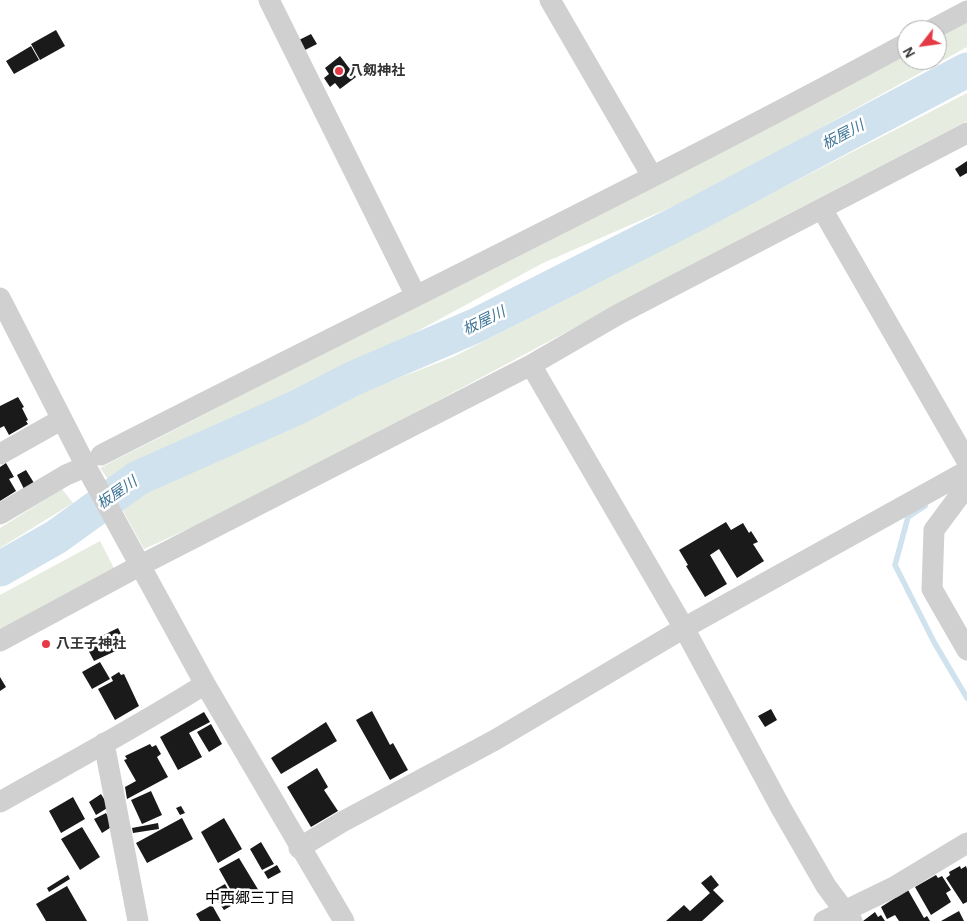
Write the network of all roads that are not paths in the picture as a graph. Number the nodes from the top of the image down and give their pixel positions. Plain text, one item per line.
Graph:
1 (269, 0) edge
2 (550, 0) edge
3 (967, 11) edge
4 (947, 22) edge
5 (897, 48) edge
6 (967, 133) edge
7 (652, 176) junction
8 (822, 209) junction
9 (416, 296) junction
10 (0, 298) edge
11 (531, 365) junction
12 (57, 422) dead end
13 (0, 454) edge
14 (967, 460) edge
15 (92, 464) junction
16 (967, 471) edge
17 (965, 488) edge
18 (0, 514) edge
19 (141, 565) junction
20 (684, 628) junction
21 (0, 641) edge
22 (967, 650) edge
23 (206, 684) junction
24 (104, 743) junction
25 (0, 802) edge
26 (967, 843) edge
27 (300, 848) junction
28 (849, 916) edge
29 (138, 921) edge
30 (344, 921) edge
31 (824, 921) edge

1 - 9 street
2 - 7 street
3 - 4 street
5 - 7 street
6 - 8 street
7 - 9 street
8 - 11 street
8 - 14 street
9 - 15 street
10 - 15 street
11 - 19 street
11 - 20 street
12 - 13 street
15 - 18 street
15 - 19 street
16 - 20 street
17 - 22 street
19 - 21 street
19 - 23 street
20 - 27 street
20 - 28 street
23 - 24 street
23 - 27 street
24 - 25 street
24 - 29 street
26 - 28 street
27 - 30 street
28 - 31 street

